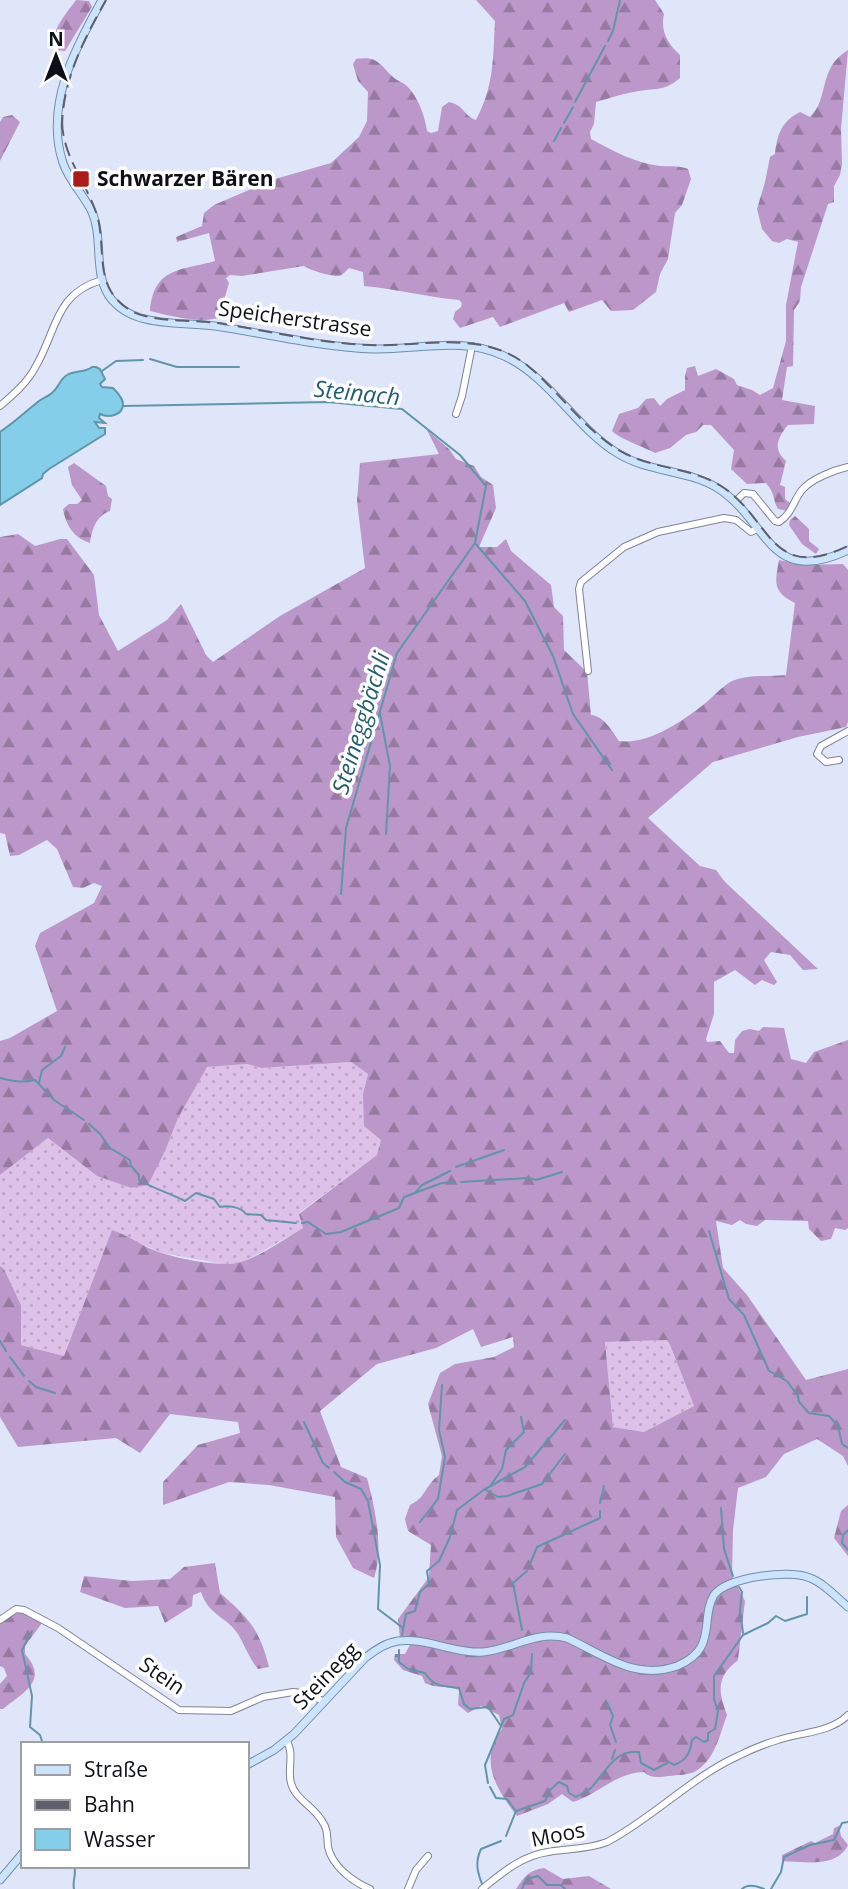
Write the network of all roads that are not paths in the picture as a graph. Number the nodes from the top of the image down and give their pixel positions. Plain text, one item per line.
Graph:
1 (102, 0) edge
2 (102, 280) junction
3 (471, 346) junction
4 (0, 407) edge
5 (456, 414) dead end
6 (848, 467) edge
7 (735, 502) junction
8 (757, 529) junction
9 (848, 550) edge
10 (587, 671) dead end
11 (848, 731) edge
12 (839, 760) dead end
13 (848, 1607) edge
14 (0, 1620) edge
15 (324, 1702) junction
16 (848, 1715) edge
17 (286, 1740) junction
18 (248, 1764) edge
19 (21, 1855) edge
20 (428, 1856) dead end
21 (0, 1880) edge
22 (370, 1889) edge
23 (408, 1889) edge
24 (482, 1889) edge

1 - 2 main road, Speicherstrasse
2 - 3 main road, Speicherstrasse
2 - 4 street
3 - 5 street
3 - 7 main road, Speicherstrasse
6 - 7 street
7 - 8 main road, Speicherstrasse
8 - 9 main road, Speicherstrasse
8 - 10 street
11 - 12 street
13 - 15 main road, Steinegg
14 - 15 street, Stein
15 - 17 main road, Steinegg
16 - 24 street, Moos
17 - 18 main road, Steinegg
17 - 22 street
19 - 21 main road
20 - 23 street

